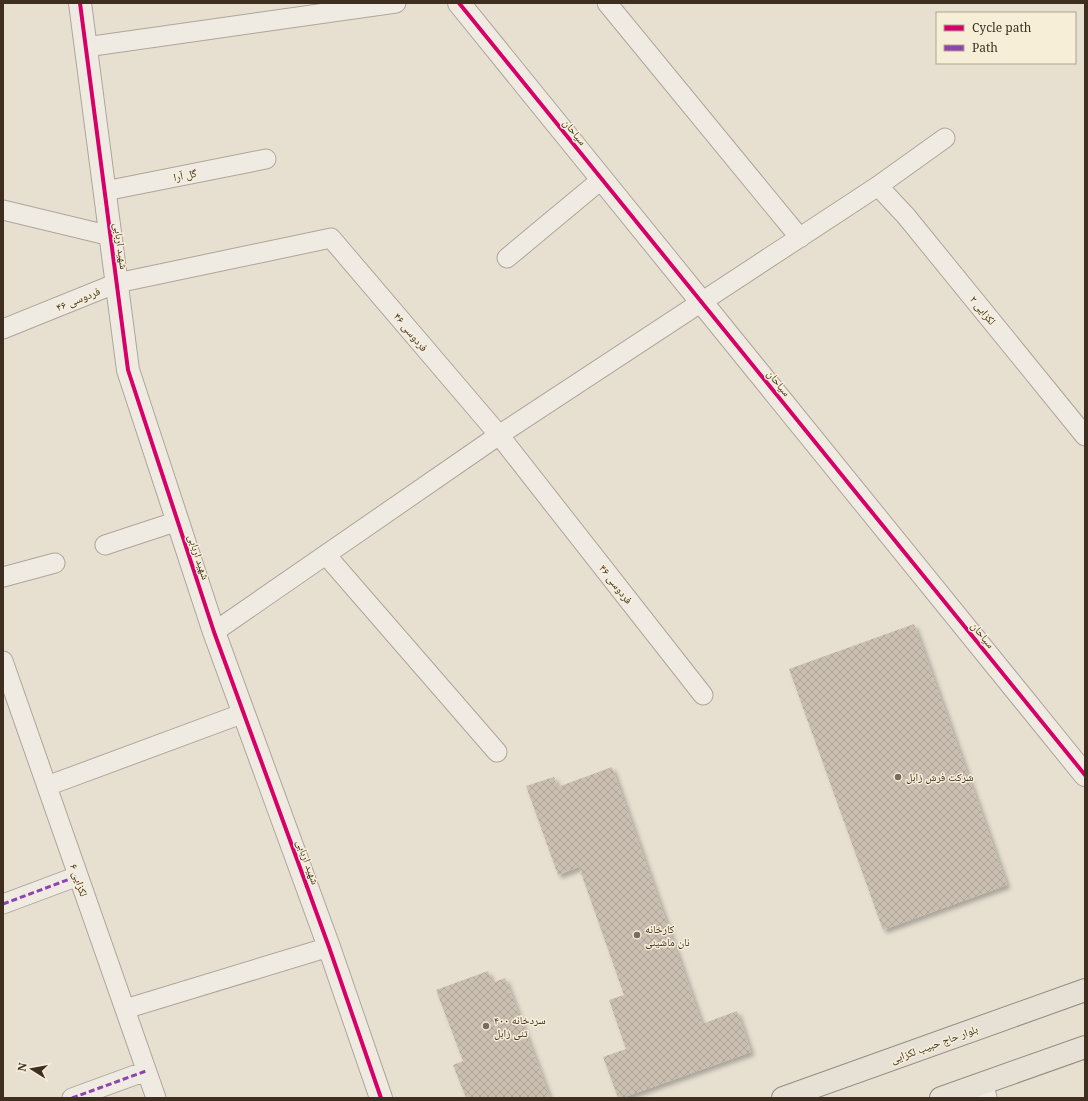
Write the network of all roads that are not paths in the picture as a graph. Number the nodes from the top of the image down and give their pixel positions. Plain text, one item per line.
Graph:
1 (80, 3) edge
2 (396, 3) edge
3 (459, 3) edge
4 (607, 3) edge
5 (86, 48) junction
6 (945, 138) dead end
7 (266, 159) dead end
8 (602, 179) junction
9 (878, 186) junction
10 (105, 191) junction
11 (3, 210) edge
12 (111, 236) junction
13 (800, 238) junction
14 (507, 258) dead end
15 (117, 283) junction
16 (702, 303) junction
17 (3, 329) edge
18 (500, 435) junction
19 (1085, 436) edge
20 (178, 521) junction
21 (105, 545) dead end
22 (326, 555) junction
23 (55, 563) dead end
24 (3, 577) edge
25 (214, 632) junction
26 (3, 661) edge
27 (6, 682) edge
28 (703, 695) dead end
29 (244, 714) junction
30 (497, 752) dead end
31 (1085, 775) edge
32 (47, 786) junction
33 (78, 876) junction
34 (3, 904) edge
35 (329, 947) junction
36 (1085, 990) edge
37 (125, 1009) junction
38 (1085, 1047) edge
39 (146, 1071) junction
40 (985, 1090) edge
41 (72, 1098) edge
42 (156, 1098) edge
43 (381, 1098) edge
44 (782, 1098) edge
45 (941, 1098) edge

1 - 5 street, شهید اربابی
2 - 5 street
3 - 8 street, سیاحان
4 - 13 street
5 - 10 street, شهید اربابی
6 - 9 street
7 - 10 street, گل آرا
8 - 14 street
8 - 16 street, سیاحان
9 - 13 street
9 - 19 street, لکزایی ۲
10 - 12 street, شهید اربابی
11 - 12 street
12 - 15 street, شهید اربابی
13 - 16 street
15 - 17 street, فردوسی ۴۶
15 - 18 street, فردوسی ۴۶
15 - 20 street, شهید اربابی
16 - 18 street
16 - 31 street, سیاحان
18 - 22 street
18 - 28 street, فردوسی ۴۶
20 - 21 street
20 - 25 street, شهید اربابی
22 - 25 street
22 - 30 street
23 - 24 street
25 - 29 street, شهید اربابی
26 - 27 street, لکزایی ۶
27 - 32 street, لکزایی ۶
29 - 32 street
29 - 35 street, شهید اربابی
32 - 33 street, لکزایی ۶
33 - 34 street
33 - 37 street, لکزایی ۶
35 - 37 street
35 - 43 street, شهید اربابی
36 - 44 main road, بلوار حاج حبیب لکزايی
37 - 39 street, لکزایی ۶
38 - 40 main road
39 - 41 street
39 - 42 street, لکزایی ۶
40 - 45 main road

